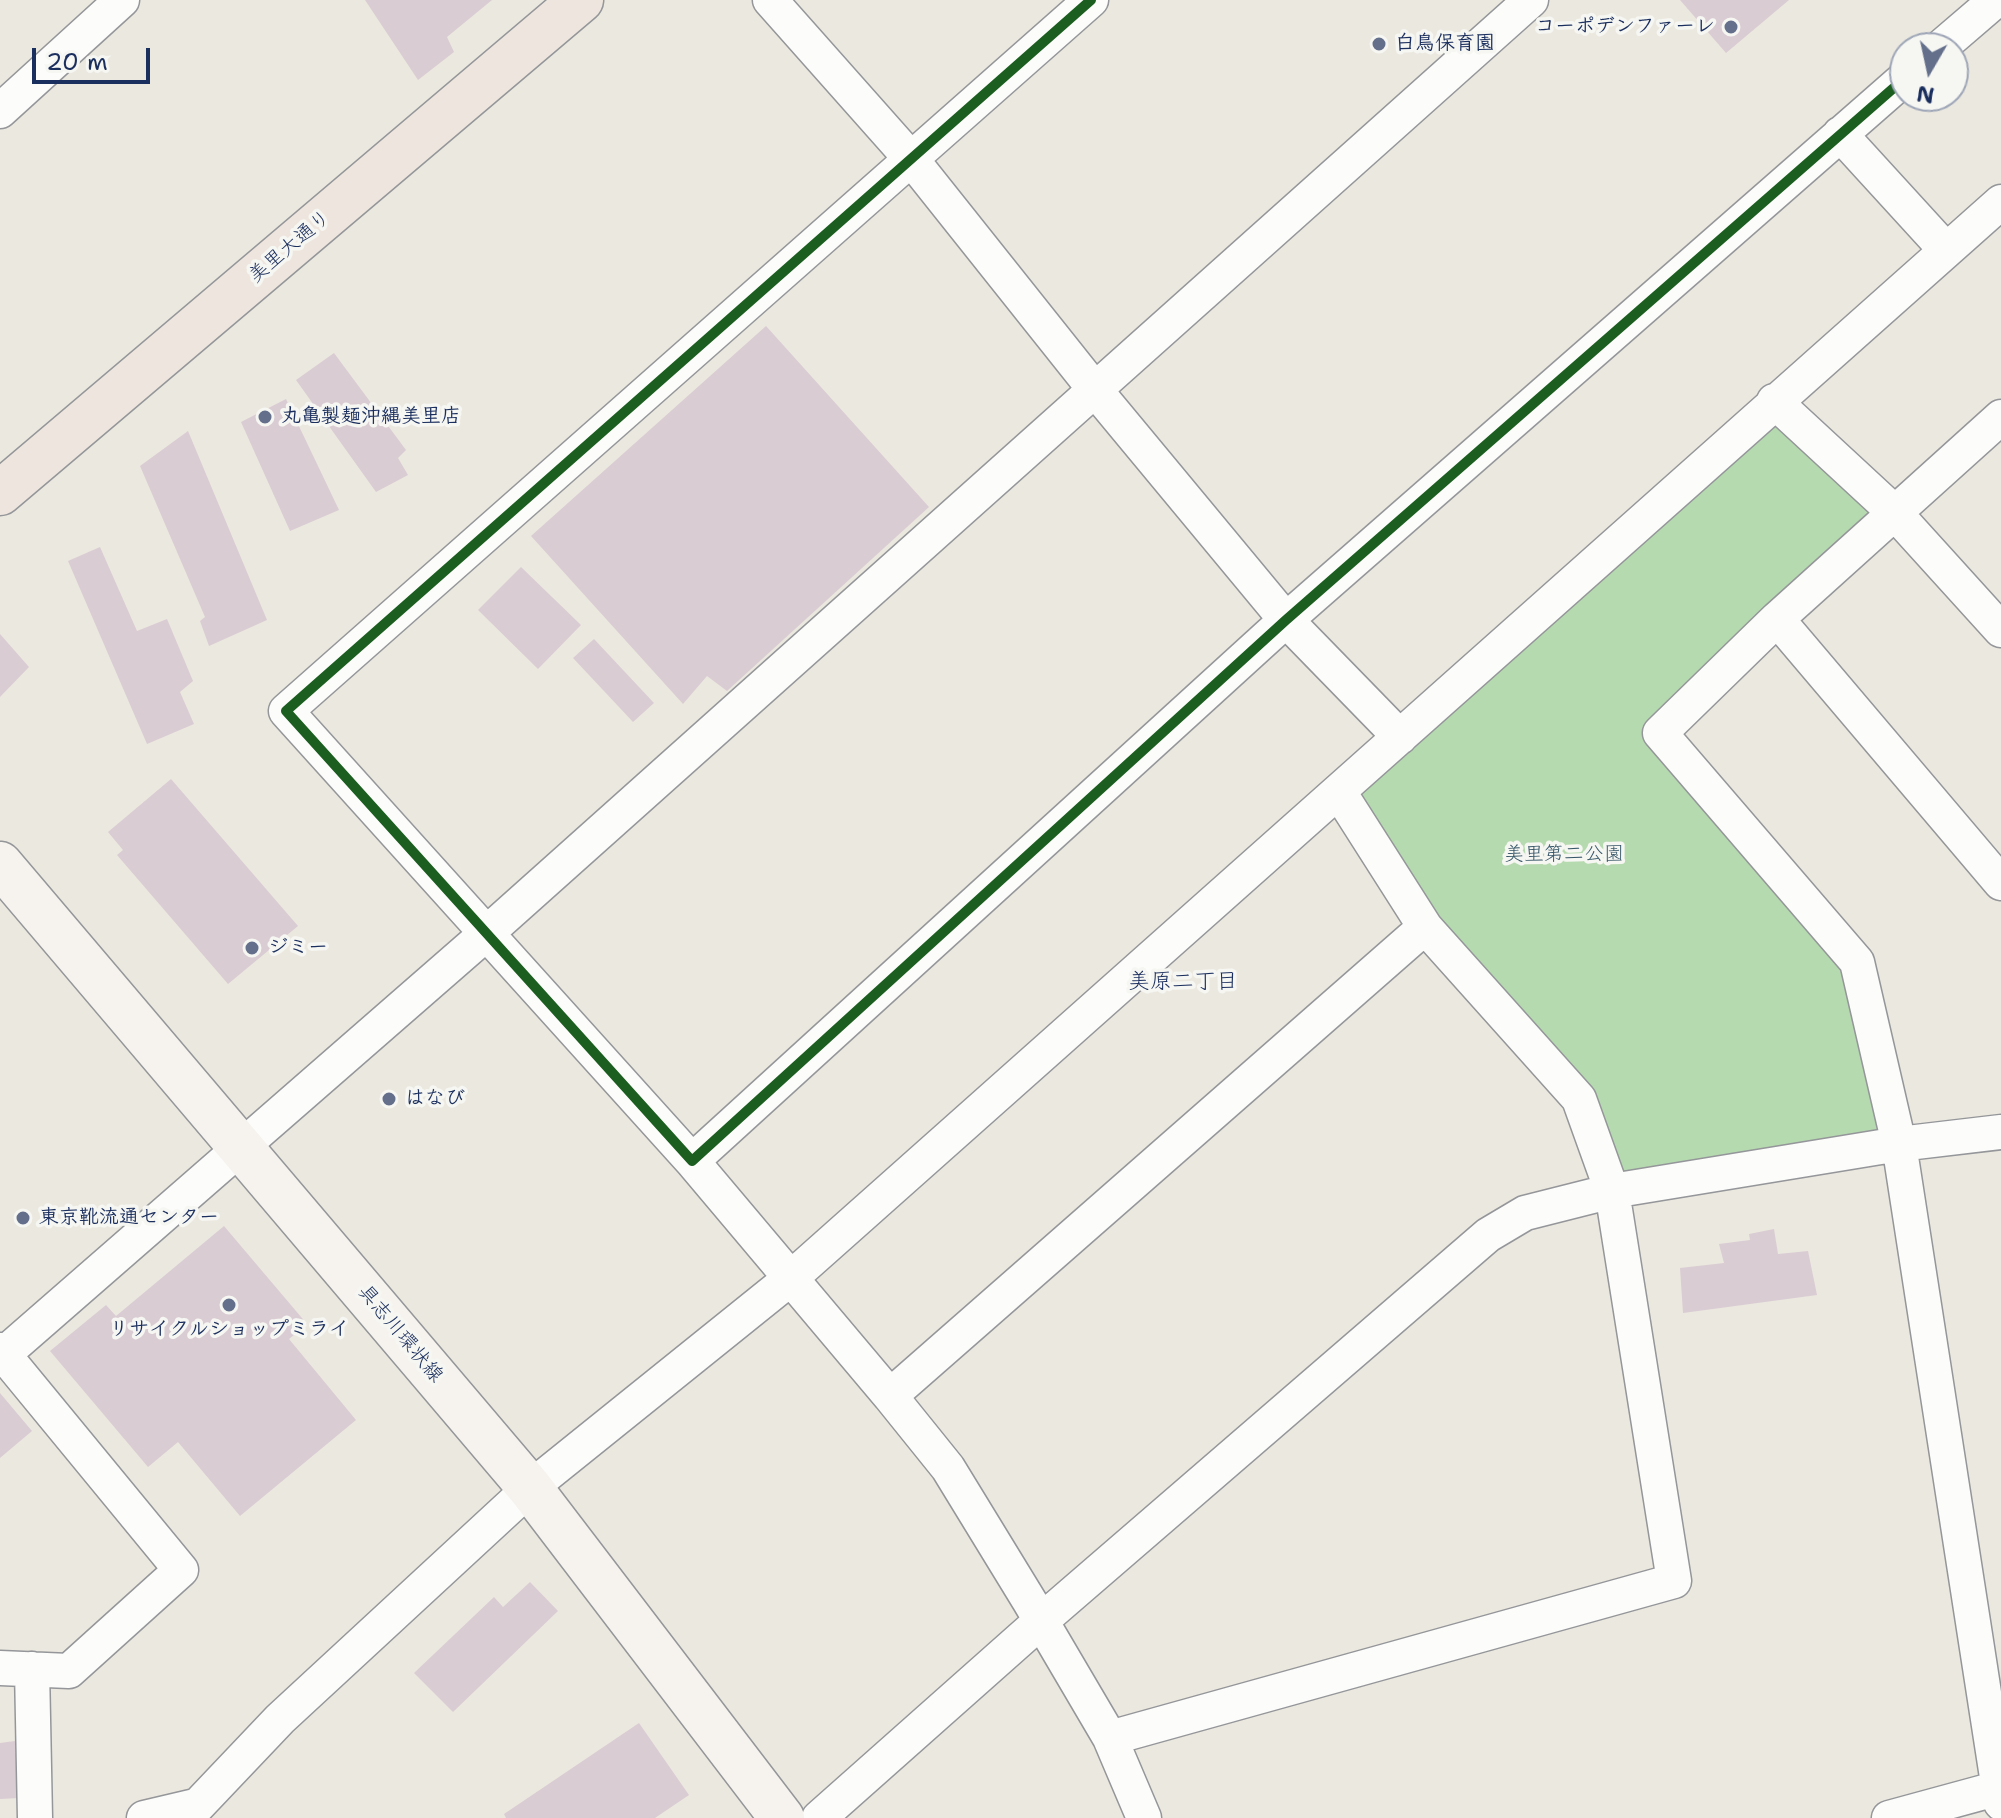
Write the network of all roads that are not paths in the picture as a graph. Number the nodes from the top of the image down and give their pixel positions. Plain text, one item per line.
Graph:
1 (122, 0) edge
2 (581, 0) edge
3 (770, 0) edge
4 (1091, 0) edge
5 (1531, 0) edge
6 (1996, 0) edge
7 (1959, 32) edge
8 (1889, 92) edge
9 (0, 111) edge
10 (1840, 134) junction
11 (912, 160) junction
12 (2001, 202) edge
13 (1946, 250) junction
14 (1096, 391) junction
15 (1774, 401) junction
16 (2001, 417) edge
17 (0, 493) edge
18 (1894, 512) junction
19 (1777, 619) junction
20 (1286, 620) junction
21 (2001, 630) edge
22 (1400, 737) junction
23 (1339, 792) junction
24 (0, 864) edge
25 (2001, 883) edge
26 (1425, 927) junction
27 (488, 932) junction
28 (2001, 1132) edge
29 (1899, 1144) junction
30 (242, 1147) junction
31 (692, 1161) junction
32 (1612, 1191) junction
33 (791, 1278) junction
34 (2, 1352) edge
35 (890, 1396) junction
36 (530, 1488) junction
37 (1041, 1621) junction
38 (16, 1669) edge
39 (1110, 1738) junction
40 (2000, 1795) edge
41 (191, 1812) edge
42 (35, 1818) edge
43 (144, 1818) edge
44 (782, 1818) edge
45 (819, 1818) edge
46 (1144, 1818) edge
47 (1889, 1818) edge

1 - 9 street
2 - 17 main road, 美里大通り
3 - 11 street
4 - 11 street
5 - 14 street
6 - 7 street
8 - 10 street
10 - 13 street
10 - 20 street
11 - 14 street
11 - 27 street
12 - 13 street
13 - 15 street
14 - 20 street
14 - 27 street
15 - 18 street
15 - 22 street
16 - 18 street
18 - 19 street
18 - 21 street
19 - 25 street
19 - 29 street
20 - 22 street
20 - 31 street
22 - 23 street
23 - 26 street
23 - 33 street
24 - 30 main road, 具志川環状線
26 - 32 street
26 - 35 street
27 - 30 street
27 - 31 street
28 - 29 street
29 - 32 street
29 - 40 street
30 - 34 street
30 - 36 main road, 具志川環状線
31 - 33 street
32 - 37 street
32 - 39 street
33 - 35 street
33 - 36 street
34 - 38 street
35 - 37 street
36 - 41 street
36 - 44 main road, 具志川環状線
37 - 39 street
37 - 45 street
38 - 42 street
39 - 46 street
40 - 47 street
41 - 43 street

